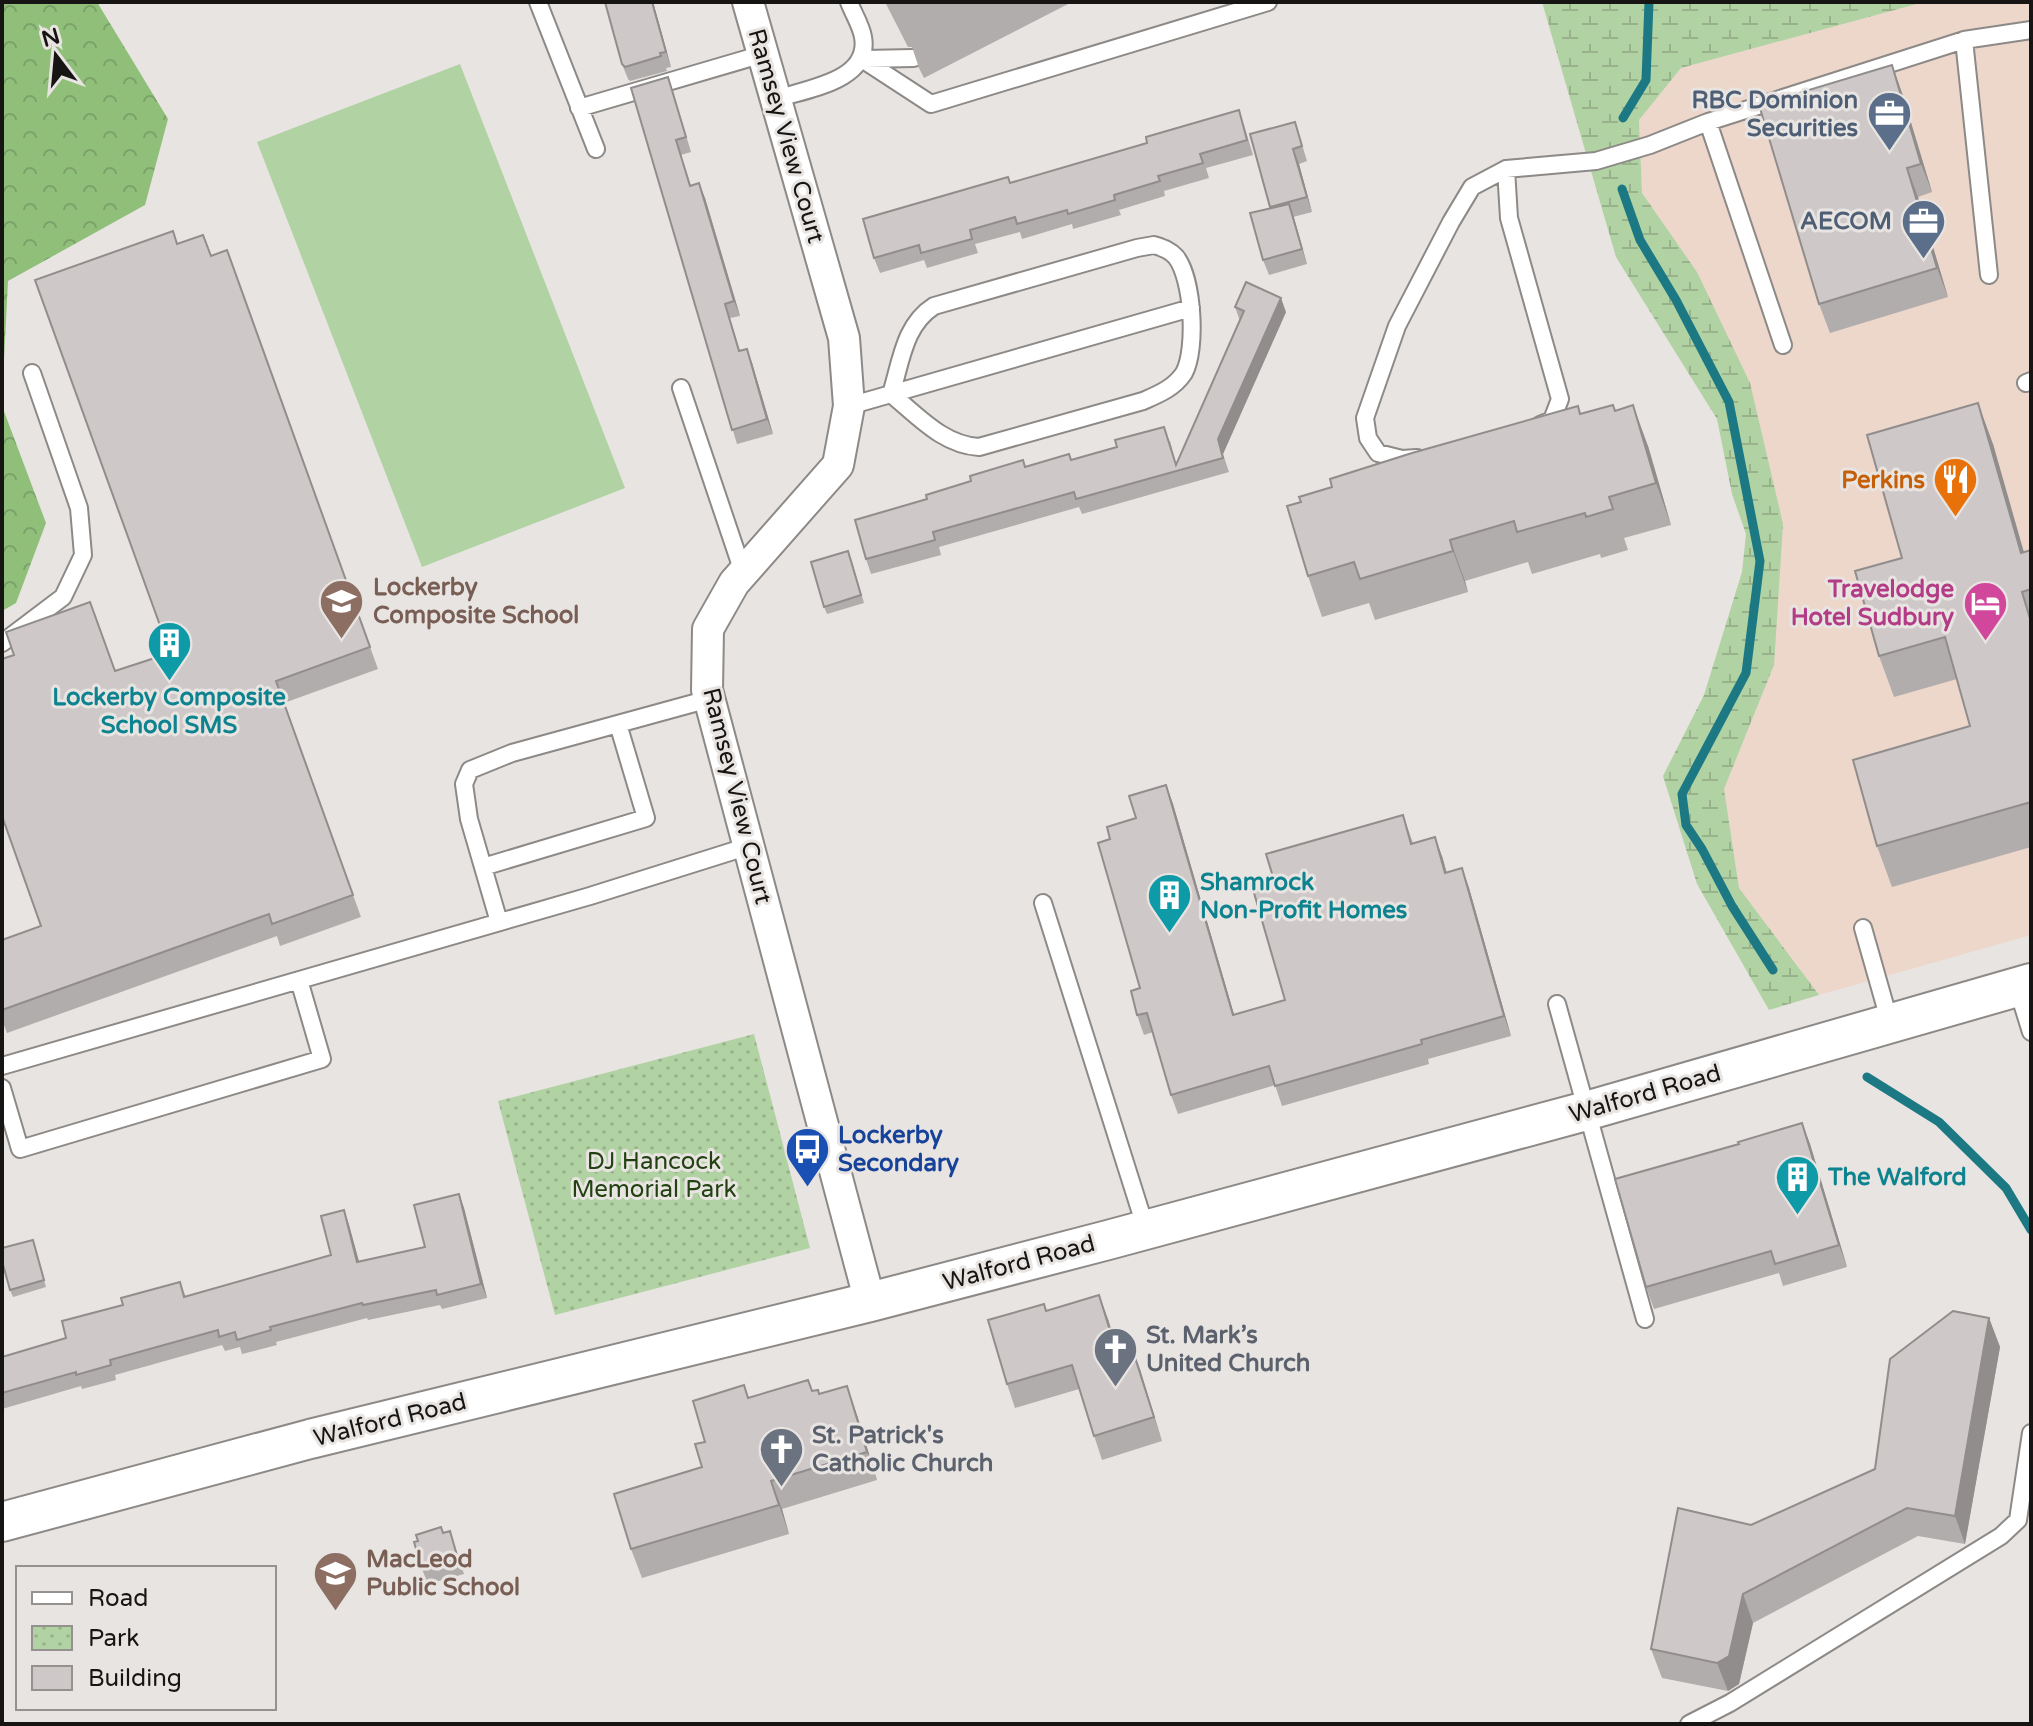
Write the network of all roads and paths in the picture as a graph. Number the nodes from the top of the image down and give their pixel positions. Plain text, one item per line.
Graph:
1 (538, 2) edge
2 (748, 2) edge
3 (849, 2) edge
4 (1268, 2) edge
5 (2031, 30) edge
6 (1964, 40) junction
7 (763, 54) junction
8 (914, 58) dead end
9 (862, 59) junction
10 (776, 99) junction
11 (579, 108) junction
12 (1708, 122) junction
13 (596, 149) dead end
14 (1506, 169) junction
15 (1989, 275) dead end
16 (1191, 308) junction
17 (1783, 345) dead end
18 (32, 373) dead end
19 (681, 388) dead end
20 (891, 394) junction
21 (849, 406) junction
22 (1524, 433) edge
23 (1430, 456) edge
24 (743, 572) junction
25 (2, 643) edge
26 (709, 699) junction
27 (618, 724) junction
28 (749, 846) junction
29 (483, 867) junction
30 (1043, 903) dead end
31 (499, 922) junction
32 (1863, 928) dead end
33 (299, 980) junction
34 (2024, 985) edge
35 (1557, 1004) dead end
36 (1890, 1024) junction
37 (2031, 1032) edge
38 (2, 1066) edge
39 (2, 1088) edge
40 (1586, 1111) junction
41 (1146, 1229) junction
42 (870, 1302) junction
43 (1645, 1319) dead end
44 (2031, 1433) edge
45 (2, 1522) edge
46 (1689, 1724) edge

1 - 11 lane
2 - 7 street, Ramsey View Court
3 - 9 lane
4 - 9 lane
5 - 6 lane
6 - 12 lane
6 - 15 lane
7 - 10 street, Ramsey View Court
7 - 11 lane
8 - 9 lane
9 - 10 lane
10 - 21 street, Ramsey View Court
11 - 13 lane
12 - 14 lane
12 - 17 lane
14 - 22 lane
14 - 23 lane
16 - 20 lane
16 - 20 lane
16 - 20 lane
18 - 25 lane
19 - 24 lane
20 - 21 lane
21 - 24 street, Ramsey View Court
24 - 26 street, Ramsey View Court
26 - 27 lane
26 - 28 street, Ramsey View Court
27 - 29 lane
27 - 29 lane
28 - 31 lane
28 - 42 street, Ramsey View Court
29 - 31 lane
30 - 41 lane
31 - 33 lane
32 - 36 lane
33 - 38 lane
33 - 39 lane
34 - 36 street, Walford Road
34 - 37 lane
35 - 40 lane
36 - 40 street, Walford Road
40 - 41 street, Walford Road
40 - 43 lane
41 - 42 street, Walford Road
42 - 45 street, Walford Road
44 - 46 lane

